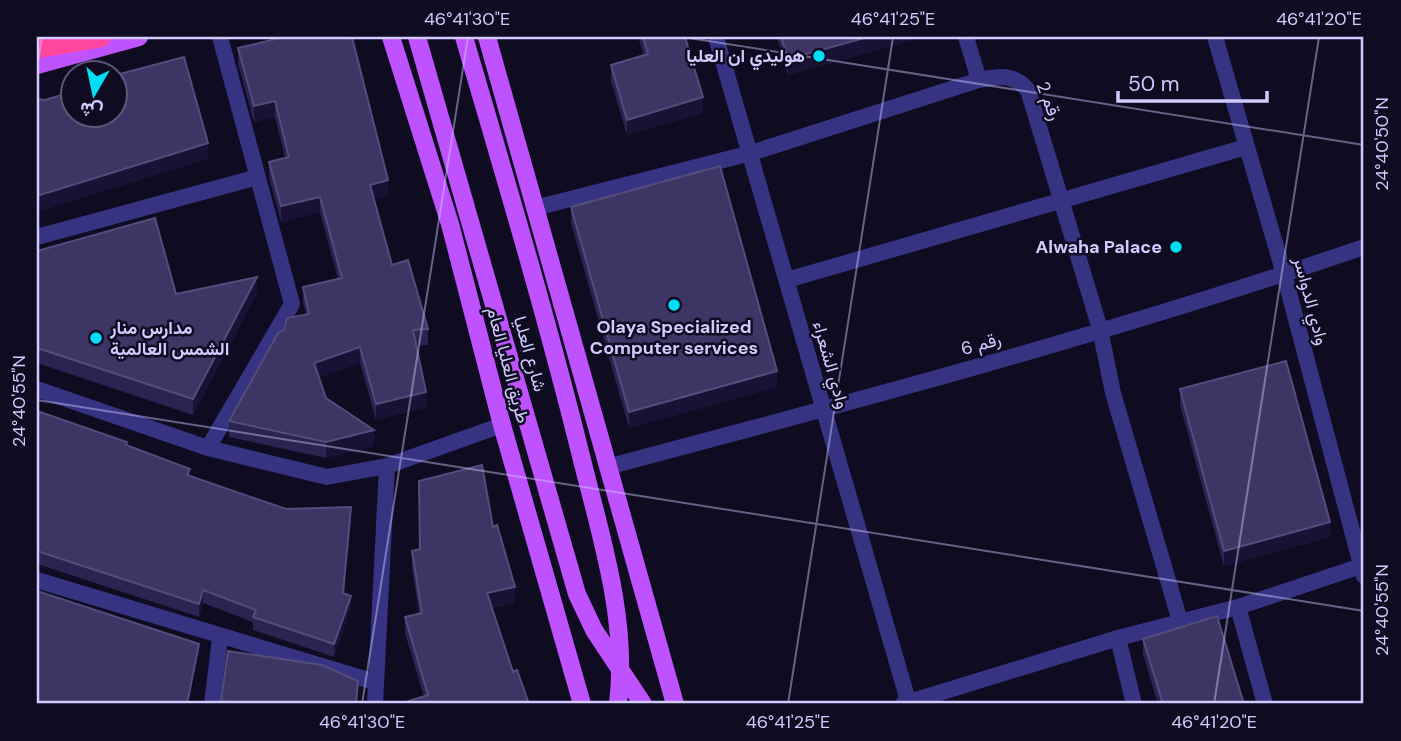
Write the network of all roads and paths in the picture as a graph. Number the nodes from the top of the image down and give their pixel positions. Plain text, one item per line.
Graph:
1 (100, 37) edge
2 (139, 37) edge
3 (220, 37) edge
4 (391, 37) edge
5 (417, 37) edge
6 (464, 37) edge
7 (487, 37) edge
8 (716, 37) edge
9 (966, 37) edge
10 (1215, 37) edge
11 (37, 48) edge
12 (37, 65) edge
13 (979, 80) junction
14 (1246, 147) junction
15 (751, 153) junction
16 (258, 177) junction
17 (1061, 201) junction
18 (535, 208) junction
19 (37, 237) edge
20 (1364, 247) edge
21 (1284, 274) junction
22 (787, 280) junction
23 (1100, 329) junction
24 (37, 390) edge
25 (824, 410) junction
26 (502, 425) junction
27 (208, 448) junction
28 (387, 466) junction
29 (607, 467) junction
30 (1363, 569) edge
31 (37, 580) edge
32 (1238, 607) junction
33 (1180, 621) junction
34 (220, 638) junction
35 (1118, 638) junction
36 (622, 675) junction
37 (375, 682) junction
38 (212, 704) edge
39 (375, 704) edge
40 (583, 704) edge
41 (618, 704) edge
42 (643, 704) edge
43 (675, 704) edge
44 (907, 704) edge
45 (1134, 704) edge
46 (1265, 704) edge

1 - 11 highway
2 - 12 main road
3 - 16 street
4 - 26 main road, طريق العليا العام
5 - 36 main road, شارع العليا
6 - 36 main road, شارع العليا
7 - 18 main road
8 - 15 street, وادي الشعراء
9 - 13 street
10 - 14 street, وادي الدواسر
13 - 15 street, رقم 2
13 - 17 street, رقم 2
14 - 17 street
14 - 21 street, وادي الدواسر
15 - 18 street, رقم 2
15 - 22 street, وادي الشعراء
16 - 19 street
16 - 27 street
17 - 22 street
17 - 23 street, رقم 2
18 - 29 main road
20 - 21 street, رقم 6
21 - 23 street, رقم 6
21 - 30 street, وادي الدواسر
22 - 25 street, وادي الشعراء
23 - 25 street, رقم 6
23 - 33 street, رقم 2
24 - 27 street
25 - 29 street, رقم 6
25 - 44 street, وادي الشعراء
26 - 28 street
26 - 40 main road, طريق العليا العام
27 - 28 street
28 - 37 street
29 - 43 main road
30 - 32 street
31 - 34 street
32 - 33 street
32 - 46 street
33 - 35 street
34 - 37 street
34 - 38 street
35 - 44 street
35 - 45 street
36 - 41 main road, شارع العليا
36 - 42 main road, شارع العليا
37 - 39 street

